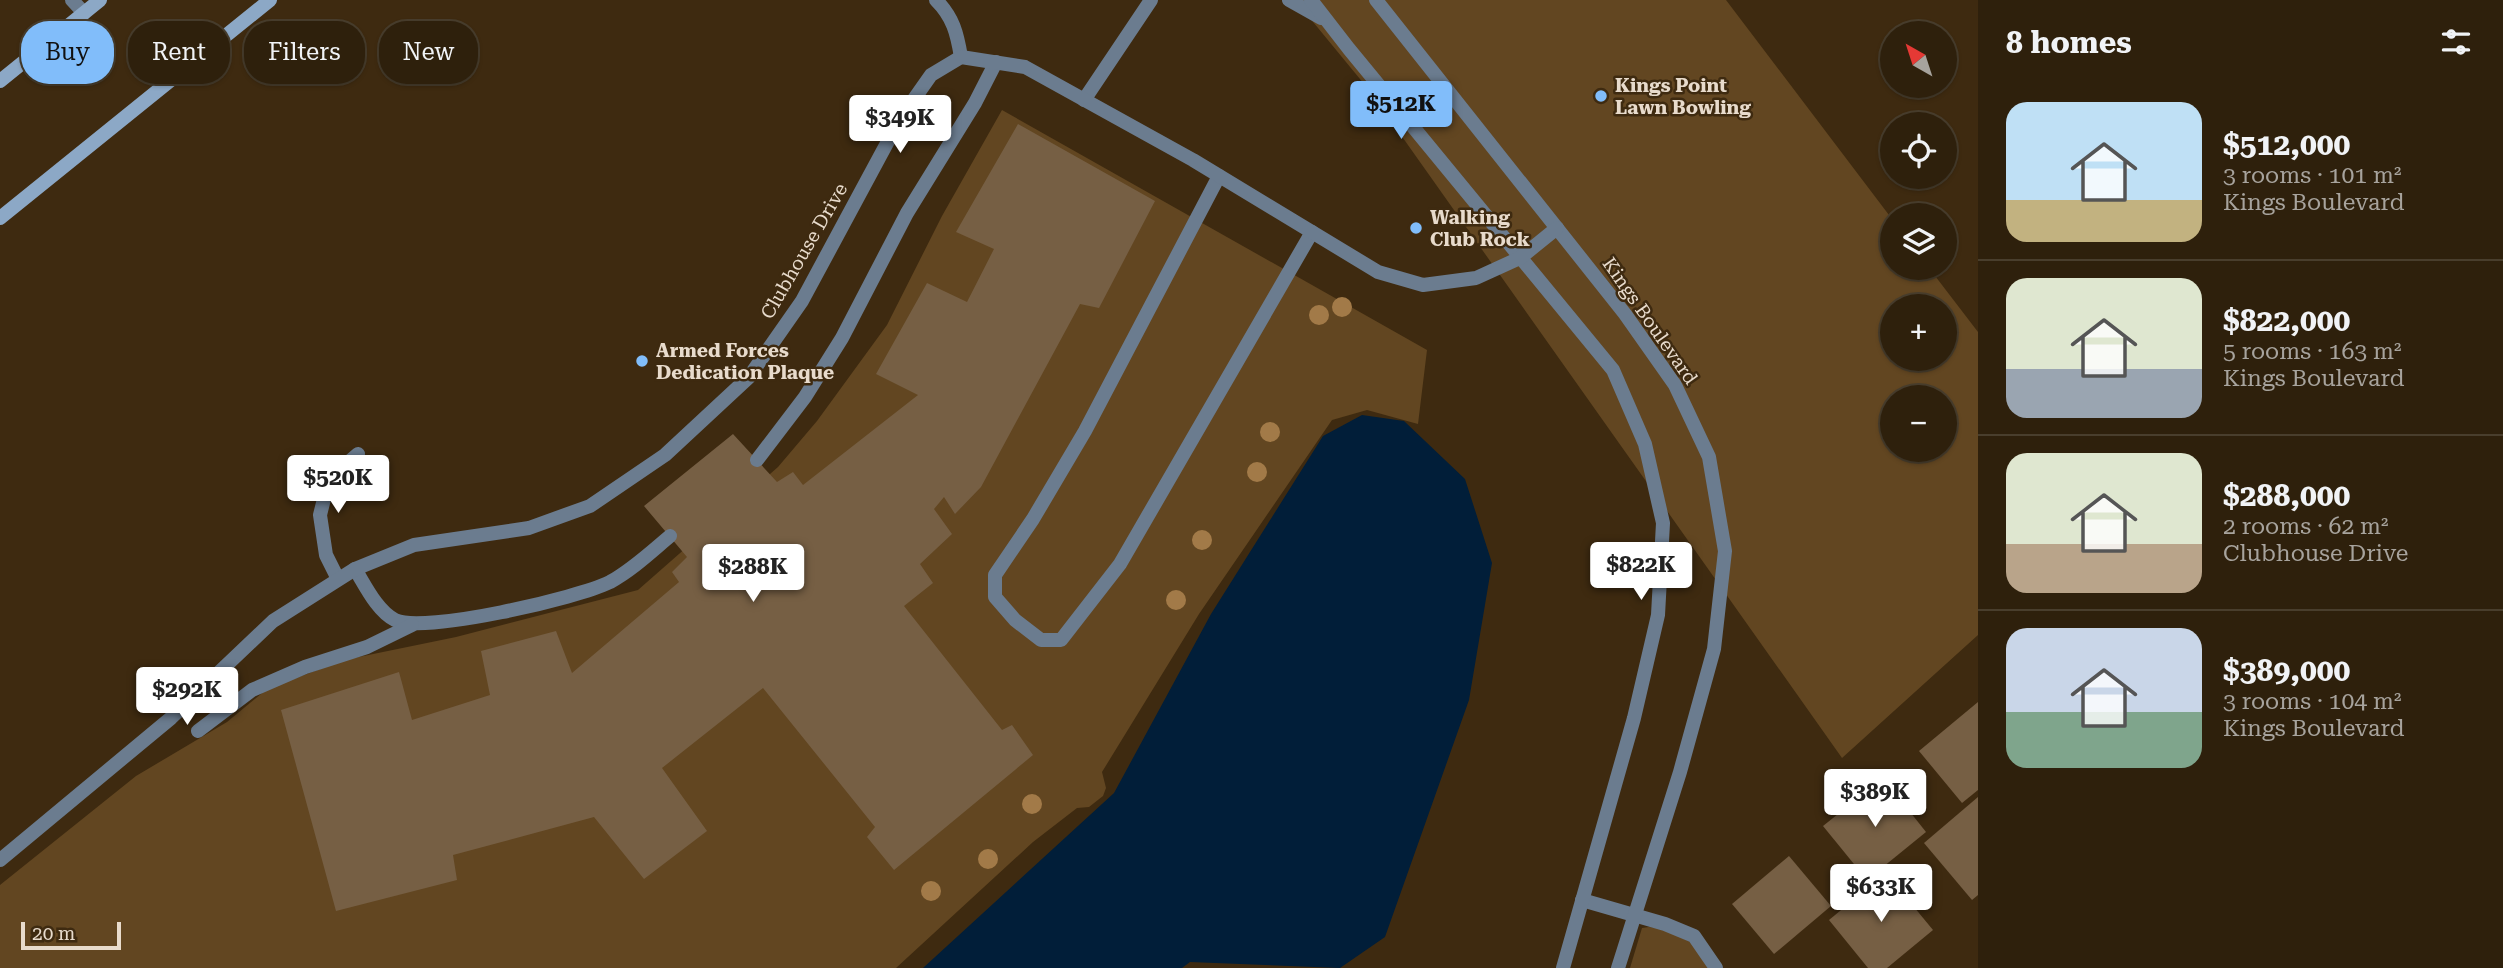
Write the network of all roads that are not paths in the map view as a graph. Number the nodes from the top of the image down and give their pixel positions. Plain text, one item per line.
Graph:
1 (72, 0) edge
2 (100, 0) edge
3 (270, 0) edge
4 (936, 0) edge
5 (1151, 0) edge
6 (1289, 0) edge
7 (1311, 0) edge
8 (1376, 0) edge
9 (84, 13) junction
10 (1327, 20) junction
11 (961, 57) junction
12 (996, 62) junction
13 (0, 81) edge
14 (1084, 100) junction
15 (1219, 176) junction
16 (0, 218) edge
17 (1557, 228) junction
18 (1312, 232) junction
19 (1520, 258) junction
20 (358, 454) dead end
21 (757, 460) dead end
22 (670, 536) dead end
23 (355, 569) junction
24 (338, 579) junction
25 (412, 625) junction
26 (198, 731) dead end
27 (0, 860) edge
28 (1582, 900) junction
29 (1635, 915) junction
30 (1563, 968) edge
31 (1618, 968) edge
32 (1716, 968) edge

1 - 9 street
2 - 9 main road
3 - 16 main road
4 - 11 street
5 - 14 street
6 - 10 street
7 - 10 street
8 - 17 street, Kings Boulevard
9 - 13 main road
10 - 19 street
11 - 12 street
11 - 23 street, Clubhouse Drive
12 - 14 street
12 - 21 street
14 - 15 street
15 - 18 street
15 - 18 street
17 - 19 street
17 - 29 street, Kings Boulevard
18 - 19 street
19 - 28 street
20 - 24 street
22 - 25 street
23 - 24 street, Clubhouse Drive
23 - 25 street
24 - 27 street, Clubhouse Drive
25 - 26 street
28 - 29 street
28 - 30 street
29 - 31 street, Kings Boulevard
29 - 32 street

